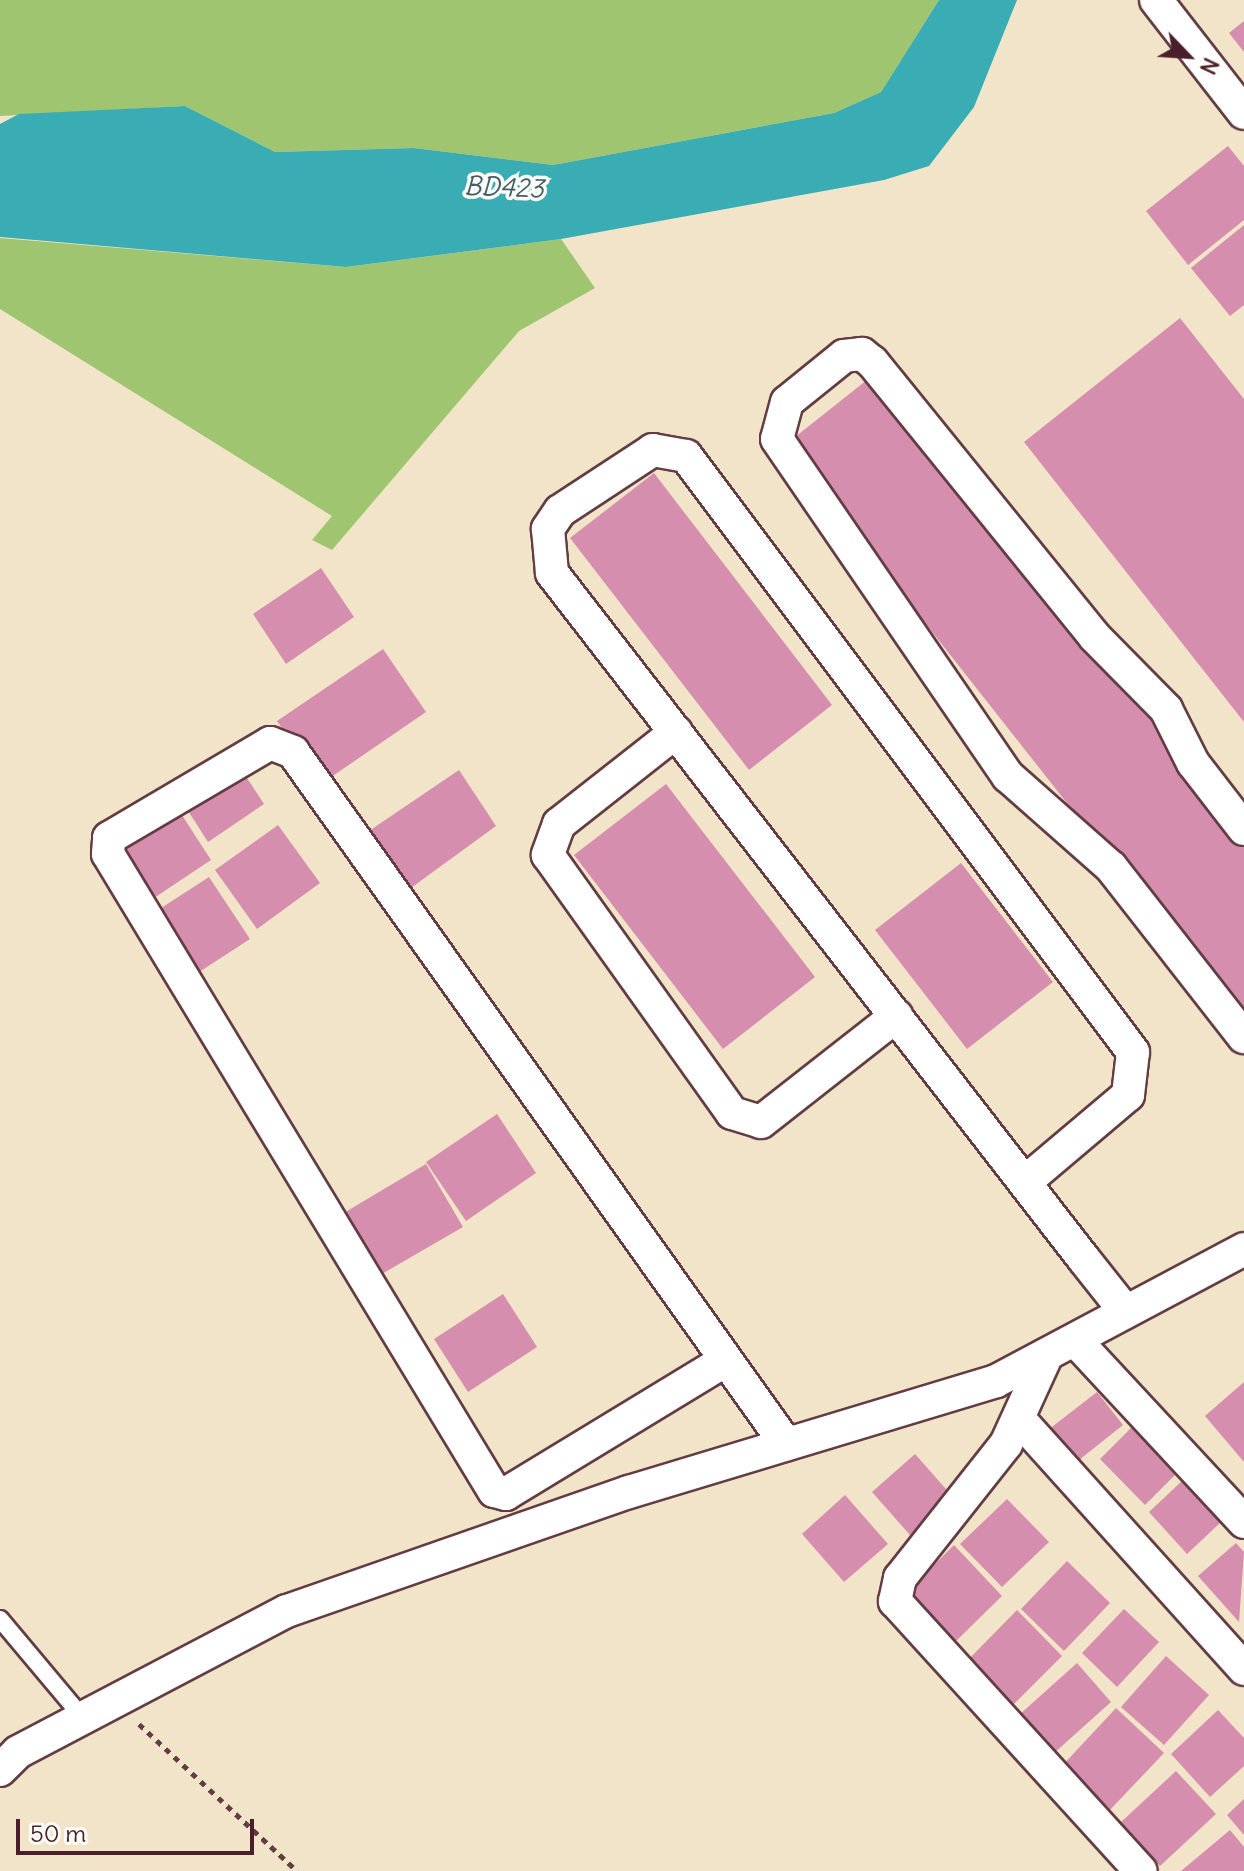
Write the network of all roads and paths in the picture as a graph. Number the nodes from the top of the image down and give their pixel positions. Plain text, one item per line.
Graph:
1 (1156, 0) edge
2 (1244, 113) edge
3 (676, 732) junction
4 (1244, 829) edge
5 (896, 1016) junction
6 (1244, 1037) edge
7 (1025, 1182) junction
8 (1244, 1249) edge
9 (1125, 1311) junction
10 (1076, 1341) junction
11 (726, 1360) junction
12 (1044, 1361) junction
13 (1020, 1420) junction
14 (786, 1444) junction
15 (500, 1494) junction
16 (1244, 1522) edge
17 (524, 1529) junction
18 (0, 1619) edge
19 (1244, 1669) edge
20 (115, 1701) junction
21 (83, 1718) junction
22 (0, 1770) edge
23 (297, 1871) edge
24 (1141, 1871) edge

1 - 2 street
3 - 5 street
3 - 5 street
3 - 7 street
4 - 6 street
5 - 7 street
7 - 9 street
8 - 9 street
9 - 10 street
10 - 12 street
10 - 16 street
11 - 14 street
11 - 15 street
11 - 15 street
12 - 13 street
12 - 14 street
13 - 19 street
13 - 24 street
14 - 17 street
15 - 17 street
17 - 20 street
18 - 21 lane
20 - 21 street
20 - 23 path
21 - 22 street

